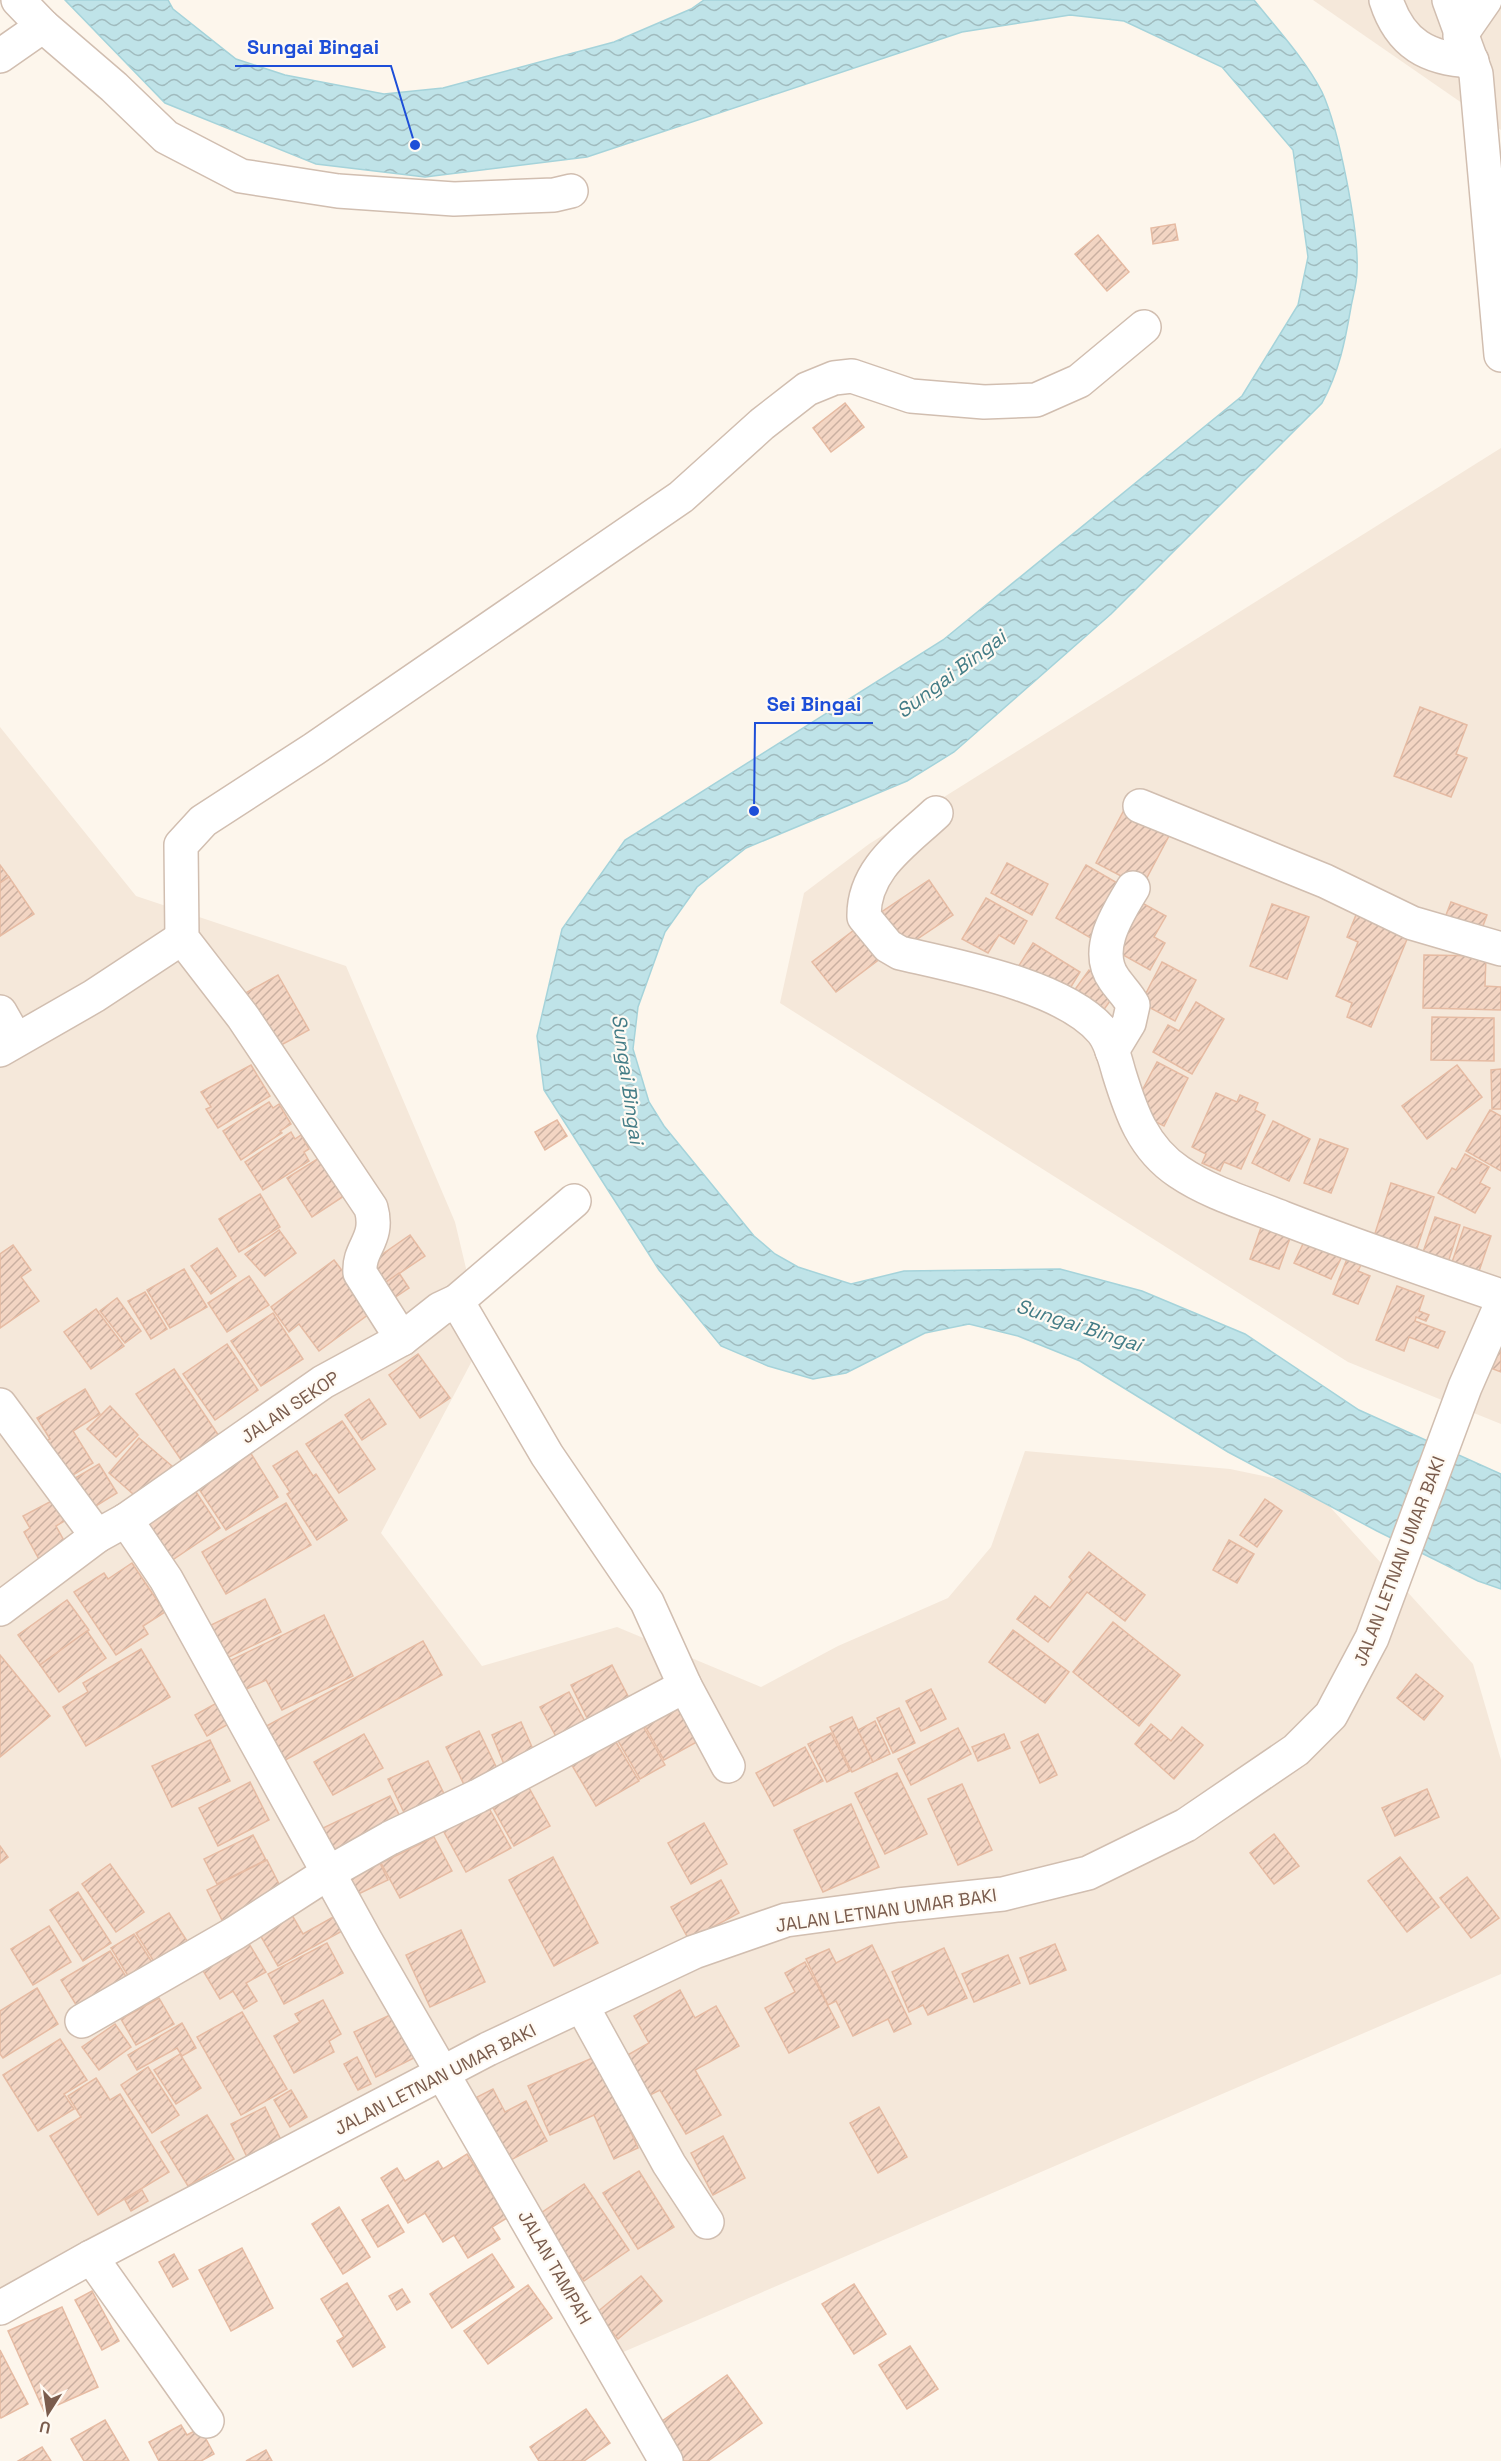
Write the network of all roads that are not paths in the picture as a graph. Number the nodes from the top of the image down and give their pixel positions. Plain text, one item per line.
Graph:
1 (18, 0) edge
2 (1386, 0) edge
3 (1449, 0) edge
4 (1485, 0) edge
5 (43, 26) junction
6 (0, 56) edge
7 (1477, 62) edge
8 (571, 191) dead end
9 (1144, 327) dead end
10 (1500, 343) edge
11 (1140, 806) dead end
12 (936, 813) dead end
13 (1133, 888) dead end
14 (182, 938) junction
15 (1501, 950) edge
16 (5, 1034) edge
17 (1112, 1051) junction
18 (574, 1201) dead end
19 (1501, 1296) edge
20 (456, 1301) junction
21 (1501, 1305) edge
22 (402, 1339) junction
23 (0, 1405) edge
24 (126, 1520) junction
25 (97, 1536) junction
26 (0, 1609) edge
27 (685, 1686) junction
28 (728, 1766) dead end
29 (328, 1873) junction
30 (582, 2006) junction
31 (82, 2021) dead end
32 (445, 2074) junction
33 (707, 2222) dead end
34 (91, 2257) junction
35 (0, 2308) edge
36 (207, 2421) dead end
37 (666, 2461) edge

1 - 5 street
2 - 7 street
3 - 7 street
4 - 7 street
5 - 6 street
5 - 8 street
7 - 10 street
9 - 14 street
11 - 15 street
12 - 17 street
13 - 17 street
14 - 16 street
14 - 22 street
17 - 19 street
18 - 20 street, JALAN SEKOP
20 - 22 street, JALAN SEKOP
20 - 27 street
21 - 30 street, JALAN LETNAN UMAR BAKI
22 - 24 street, JALAN SEKOP
23 - 25 street
24 - 25 street, JALAN SEKOP
24 - 29 street, JALAN TAMPAH
25 - 26 street, JALAN SEKOP
27 - 28 street
27 - 29 street
29 - 31 street
29 - 32 street, JALAN TAMPAH
30 - 32 street, JALAN LETNAN UMAR BAKI
30 - 33 street
32 - 34 street, JALAN LETNAN UMAR BAKI
32 - 37 street, JALAN TAMPAH
34 - 35 street, JALAN LETNAN UMAR BAKI
34 - 36 street

